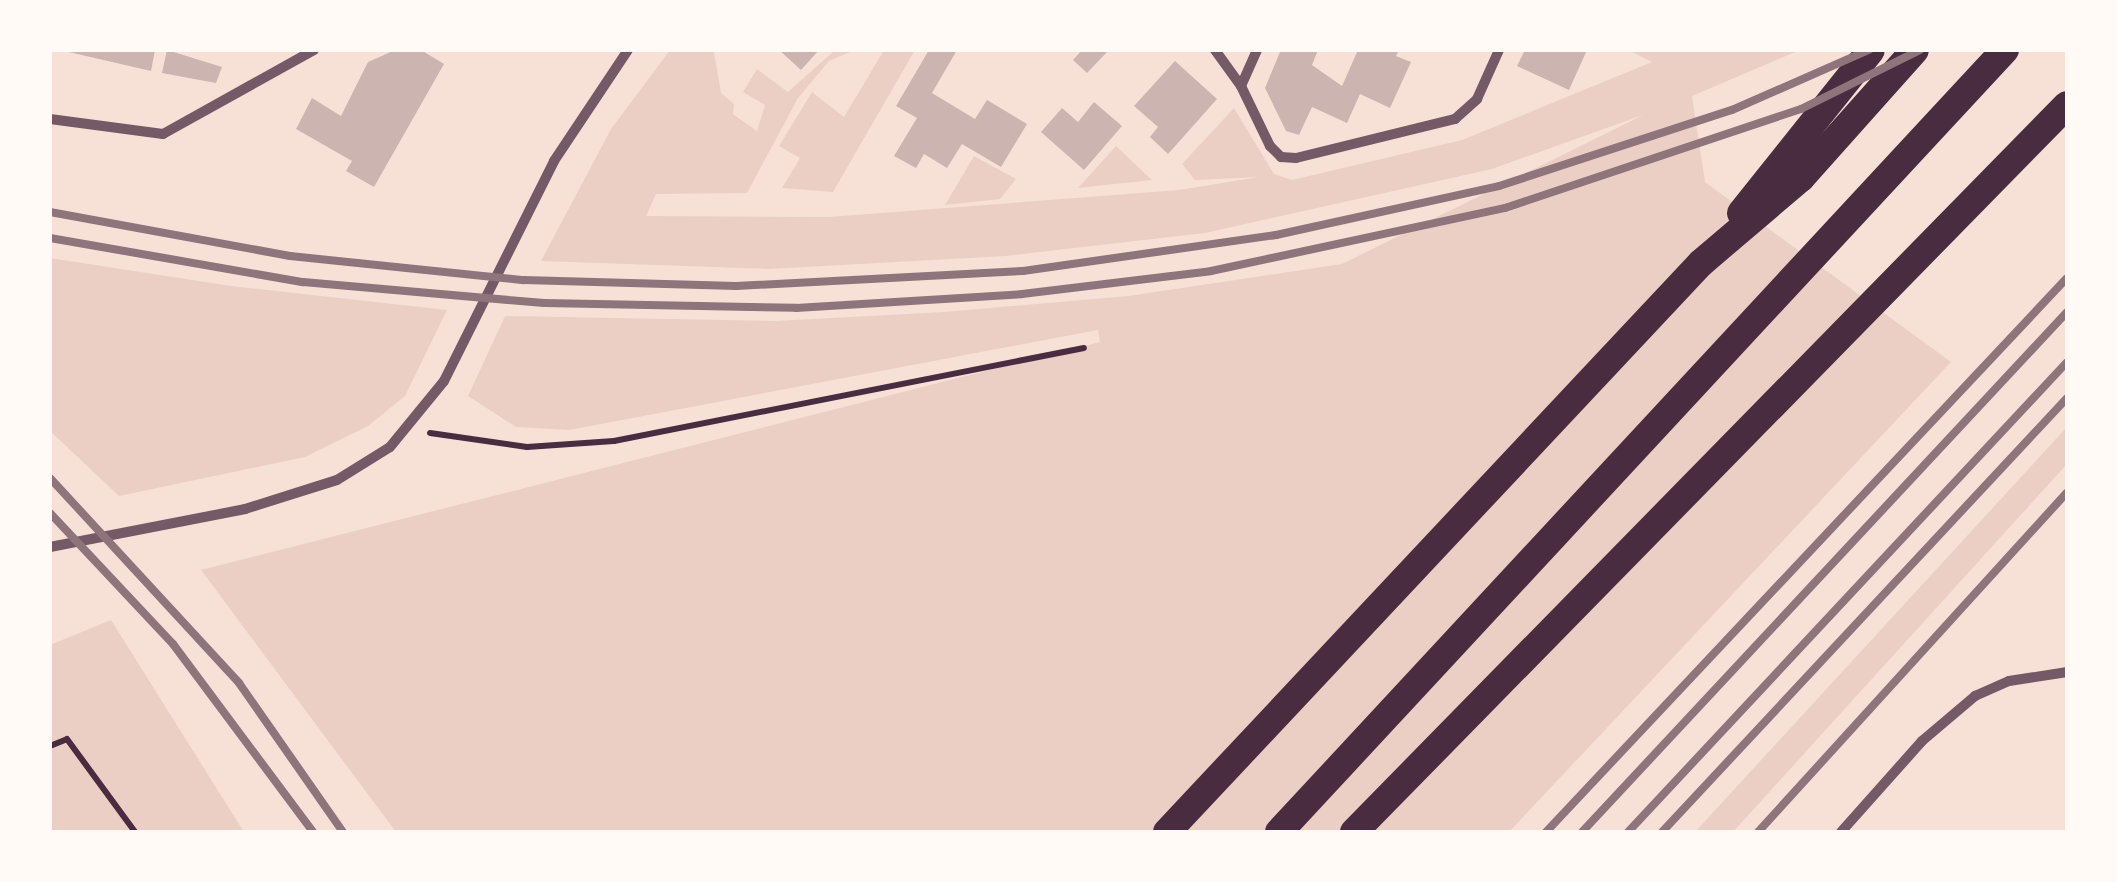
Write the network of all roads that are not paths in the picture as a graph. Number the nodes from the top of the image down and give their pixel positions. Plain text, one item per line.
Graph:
1 (314, 50) edge
2 (628, 50) edge
3 (1214, 50) edge
4 (1257, 50) edge
5 (1500, 50) edge
6 (1871, 50) edge
7 (1916, 50) edge
8 (2005, 50) edge
9 (1242, 86) junction
10 (2067, 104) edge
11 (50, 119) edge
12 (1701, 263) junction
13 (50, 547) edge
14 (2067, 672) edge
15 (1167, 832) edge
16 (1279, 832) edge
17 (1354, 832) edge
18 (1841, 832) edge

1 - 11 street
2 - 13 street
3 - 9 street
4 - 9 street
5 - 9 street
6 - 12 highway
7 - 12 highway
8 - 16 highway
10 - 17 highway
12 - 15 highway
14 - 18 street

